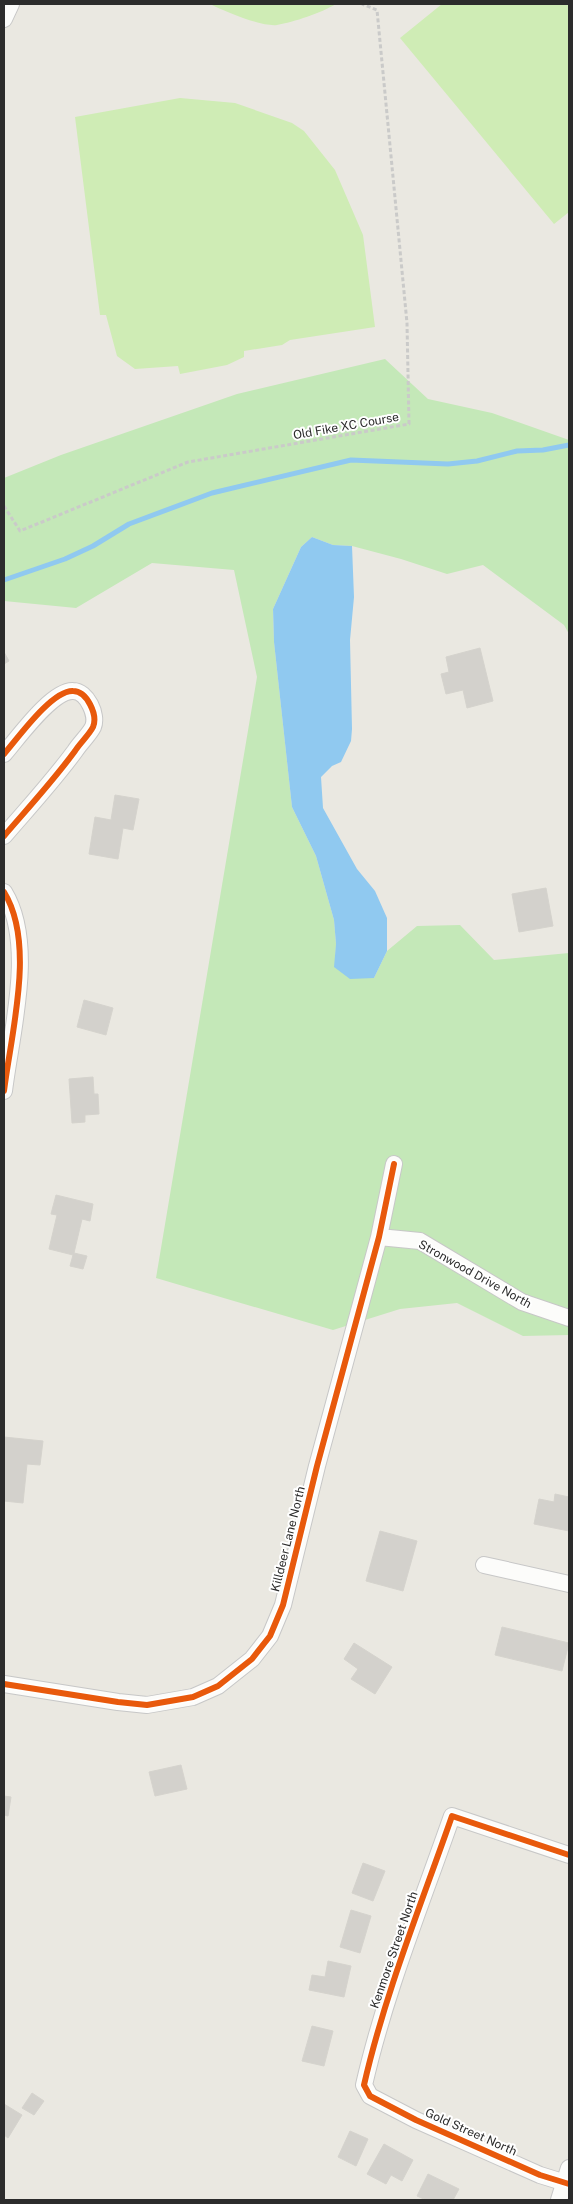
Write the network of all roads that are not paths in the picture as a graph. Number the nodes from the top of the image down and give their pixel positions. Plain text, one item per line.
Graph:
1 (11, 4) edge
2 (4, 19) edge
3 (4, 754) edge
4 (4, 836) edge
5 (4, 892) edge
6 (4, 1091) edge
7 (394, 1164) dead end
8 (379, 1237) junction
9 (569, 1318) edge
10 (484, 1565) dead end
11 (569, 1584) edge
12 (4, 1684) edge
13 (569, 1855) edge
14 (368, 2092) joint
15 (568, 2178) edge
16 (559, 2200) edge

1 - 2 street
3 - 4 street
5 - 6 street
7 - 8 street, Killdeer Lane North
8 - 9 street, Stronwood Drive North
8 - 12 street, Killdeer Lane North
10 - 11 street
13 - 14 street, Kenmore Street North
14 - 15 street, Gold Street North
15 - 16 street

